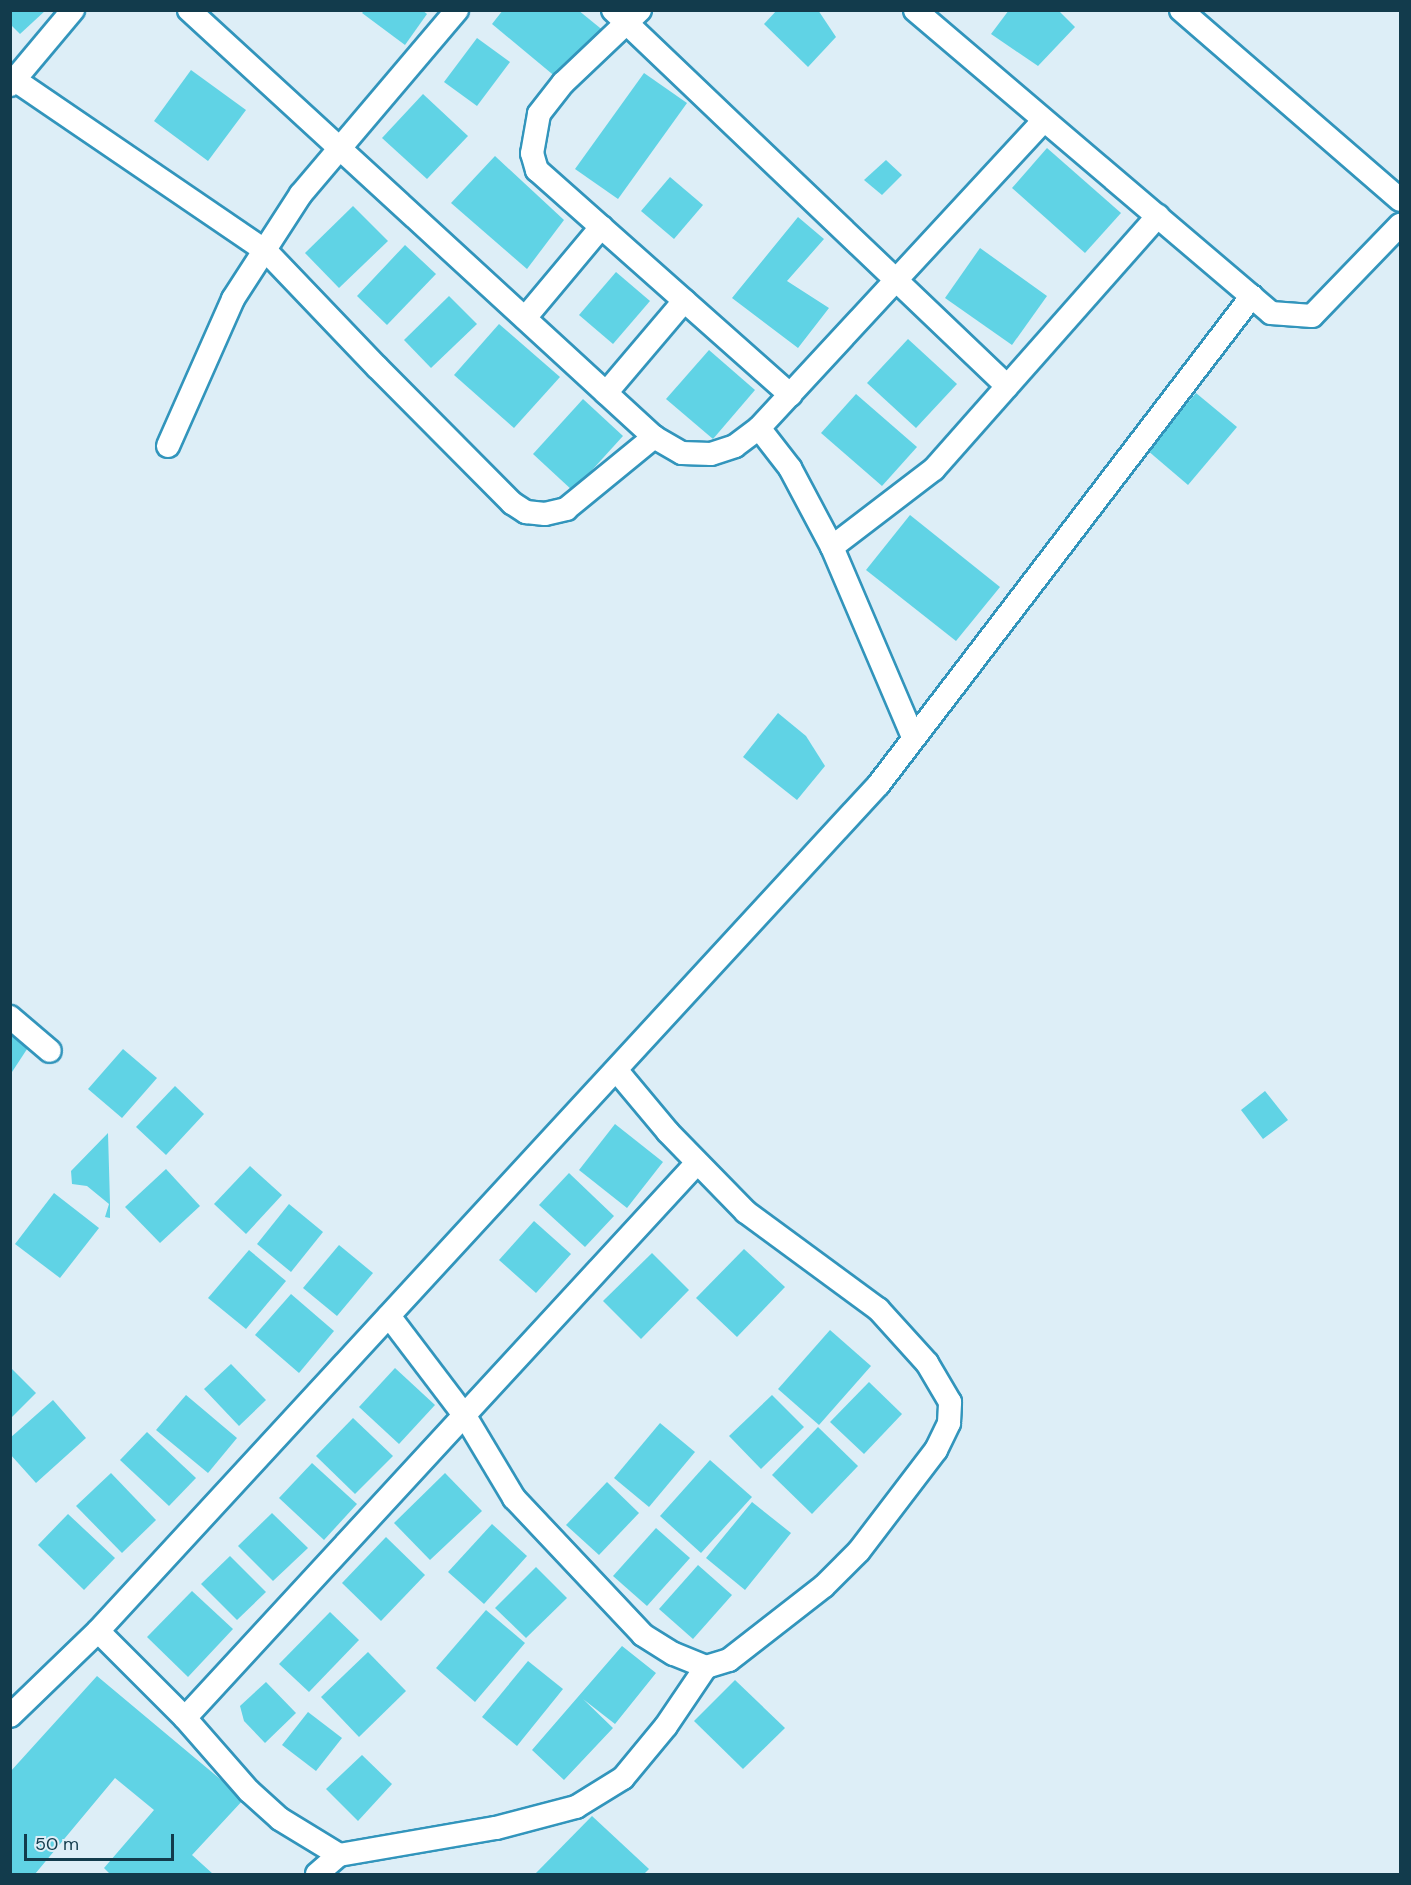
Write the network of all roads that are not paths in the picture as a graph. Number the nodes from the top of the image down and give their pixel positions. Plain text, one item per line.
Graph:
1 (73, 10) edge
2 (189, 10) edge
3 (457, 10) edge
4 (915, 10) edge
5 (1181, 10) edge
6 (627, 15) edge
7 (13, 83) edge
8 (1043, 122) junction
9 (340, 146) junction
10 (1401, 200) edge
11 (1158, 216) junction
12 (1401, 225) edge
13 (601, 227) junction
14 (266, 251) junction
15 (896, 280) junction
16 (1252, 296) junction
17 (684, 301) junction
18 (525, 318) junction
19 (1007, 386) junction
20 (606, 393) junction
21 (790, 395) junction
22 (759, 428) junction
23 (654, 437) junction
24 (168, 446) dead end
25 (832, 547) junction
26 (913, 738) junction
27 (10, 1017) edge
28 (50, 1050) dead end
29 (617, 1071) junction
30 (697, 1163) junction
31 (389, 1316) junction
32 (465, 1416) junction
33 (98, 1631) junction
34 (706, 1666) junction
35 (10, 1716) edge
36 (185, 1718) junction
37 (339, 1855) junction
38 (317, 1875) edge

1 - 7 street
2 - 9 street
3 - 9 street
4 - 8 street
5 - 10 street
6 - 13 street
6 - 15 street
7 - 14 street
8 - 11 street
8 - 15 street
9 - 14 street
9 - 18 street
11 - 16 street
11 - 19 street
12 - 16 street
13 - 17 street
13 - 18 street
14 - 23 street
14 - 24 street
15 - 19 street
15 - 21 street
16 - 26 street
17 - 20 street
17 - 21 street
18 - 20 street
19 - 25 street
20 - 23 street
21 - 22 street
22 - 23 street
22 - 25 street
25 - 26 street
26 - 29 street
27 - 28 street
29 - 30 street
29 - 31 street
30 - 32 street
30 - 34 street
31 - 32 street
31 - 33 street
32 - 34 street
32 - 36 street
33 - 35 street
33 - 36 street
34 - 37 street
36 - 37 street
37 - 38 street

